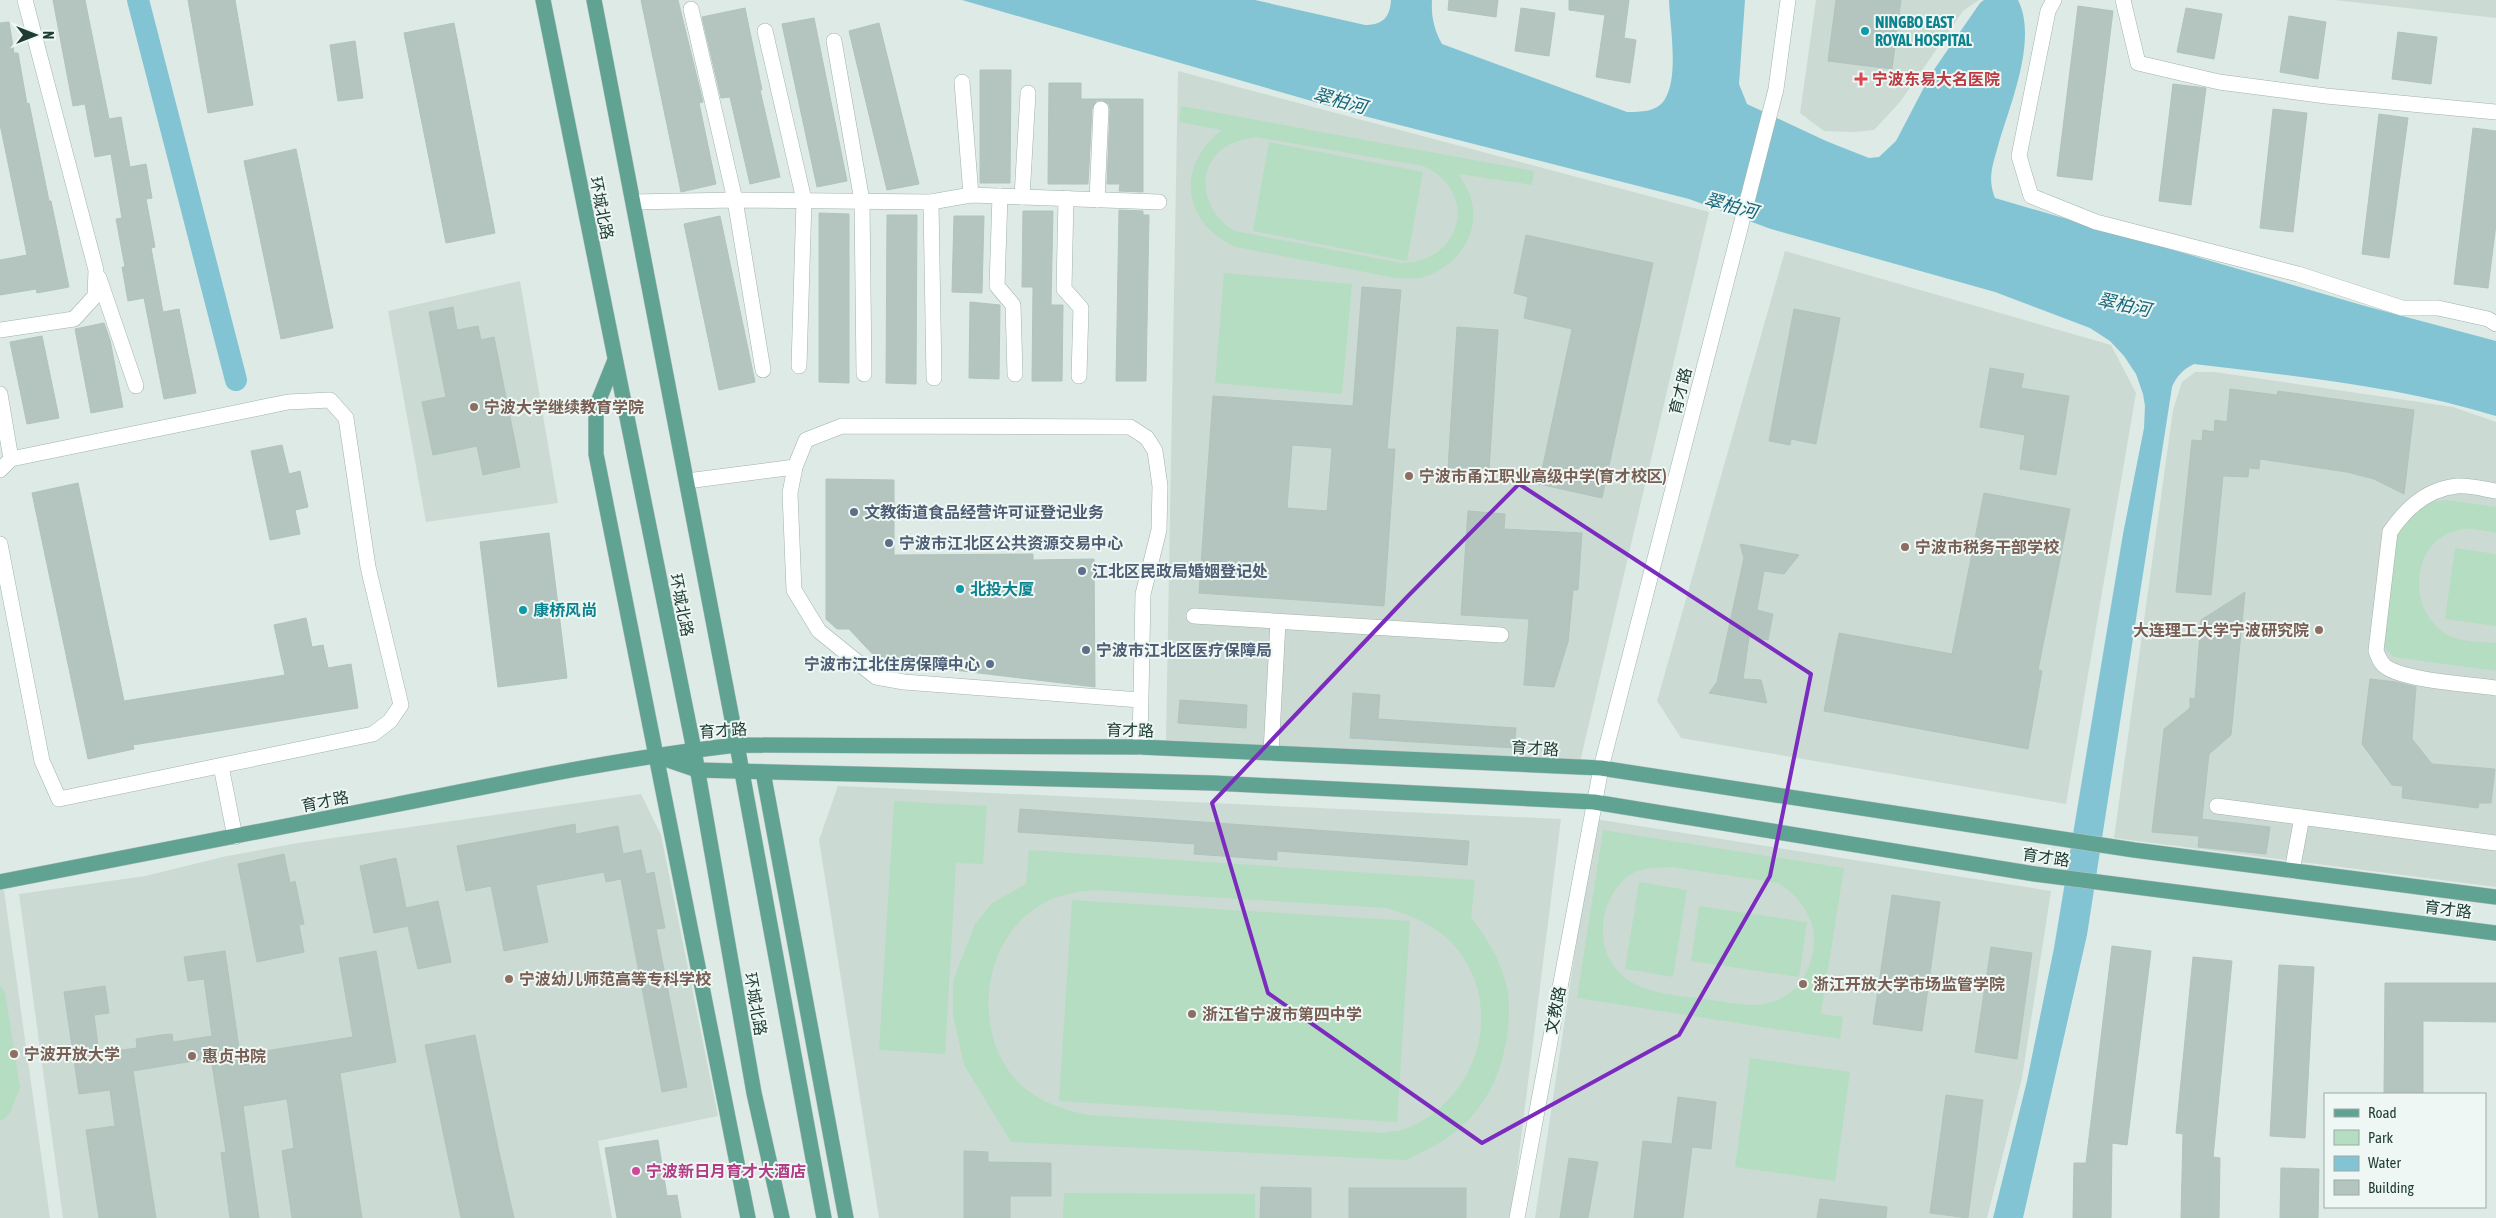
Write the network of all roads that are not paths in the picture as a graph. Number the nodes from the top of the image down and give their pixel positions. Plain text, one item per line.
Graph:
1 (25, 0) edge
2 (543, 0) edge
3 (594, 0) edge
4 (1788, 0) edge
5 (2054, 0) edge
6 (2123, 0) edge
7 (691, 10) dead end
8 (765, 31) dead end
9 (834, 41) dead end
10 (962, 82) dead end
11 (1028, 93) dead end
12 (1101, 109) dead end
13 (2496, 112) edge
14 (971, 195) junction
15 (1000, 196) junction
16 (1022, 197) junction
17 (1066, 198) junction
18 (735, 200) junction
19 (804, 200) junction
20 (1097, 200) junction
21 (862, 201) junction
22 (633, 202) junction
23 (931, 202) junction
24 (1158, 202) dead end
25 (96, 270) junction
26 (2496, 324) edge
27 (0, 330) edge
28 (615, 360) junction
29 (799, 366) dead end
30 (763, 370) dead end
31 (864, 374) dead end
32 (1015, 374) dead end
33 (1080, 376) dead end
34 (934, 378) dead end
35 (136, 386) dead end
36 (0, 394) edge
37 (11, 459) junction
38 (795, 467) junction
39 (0, 470) edge
40 (687, 481) junction
41 (2496, 491) edge
42 (0, 544) edge
43 (1194, 616) dead end
44 (1278, 622) junction
45 (1501, 635) dead end
46 (2496, 688) edge
47 (1140, 700) junction
48 (737, 745) junction
49 (1140, 747) junction
50 (694, 750) junction
51 (1271, 753) junction
52 (658, 756) junction
53 (221, 766) junction
54 (1601, 768) junction
55 (697, 770) junction
56 (742, 771) junction
57 (762, 772) junction
58 (1594, 802) junction
59 (2218, 806) dead end
60 (2302, 817) junction
61 (235, 837) junction
62 (2496, 843) edge
63 (2292, 871) junction
64 (0, 882) edge
65 (2496, 897) edge
66 (2496, 933) edge
67 (748, 1218) edge
68 (782, 1218) edge
69 (824, 1218) edge
70 (846, 1218) edge
71 (1517, 1218) edge

1 - 25 street
2 - 28 main road, 环城北路
3 - 22 main road, 环城北路
4 - 54 street, 育才路
5 - 26 street
6 - 13 street
7 - 18 street
8 - 19 street
9 - 21 street
10 - 14 street
11 - 16 street
12 - 20 street
14 - 15 street
14 - 23 street
15 - 16 street
15 - 32 street
16 - 17 street
17 - 20 street
17 - 33 street
18 - 19 street
18 - 22 street
18 - 30 street
19 - 21 street
19 - 29 street
20 - 24 street
21 - 23 street
21 - 31 street
22 - 40 main road, 环城北路
23 - 34 street
25 - 27 street
25 - 35 street
28 - 50 main road, 环城北路
28 - 52 main road
36 - 37 street
37 - 39 street
37 - 53 street
38 - 40 street
38 - 47 street
38 - 47 street
40 - 48 main road, 环城北路
41 - 46 street
42 - 53 street
43 - 44 street
44 - 45 street
44 - 51 street
47 - 49 street
48 - 49 main road, 育才路
48 - 50 main road, 育才路
48 - 56 main road, 环城北路
49 - 51 main road, 育才路
50 - 52 main road, 育才路
50 - 55 main road, 环城北路
51 - 54 main road, 育才路
52 - 55 main road, 育才路
52 - 61 main road, 育才路
52 - 67 main road
53 - 61 street
54 - 58 street, 育才路
54 - 63 main road, 育才路
55 - 56 main road, 育才路
55 - 68 main road, 环城北路
56 - 57 main road, 育才路
56 - 69 main road, 环城北路
57 - 58 main road, 育才路
57 - 70 main road
58 - 66 main road, 育才路
58 - 71 street, 文教路
59 - 60 street
60 - 62 street
60 - 63 street
61 - 64 main road, 育才路
63 - 65 main road, 育才路

